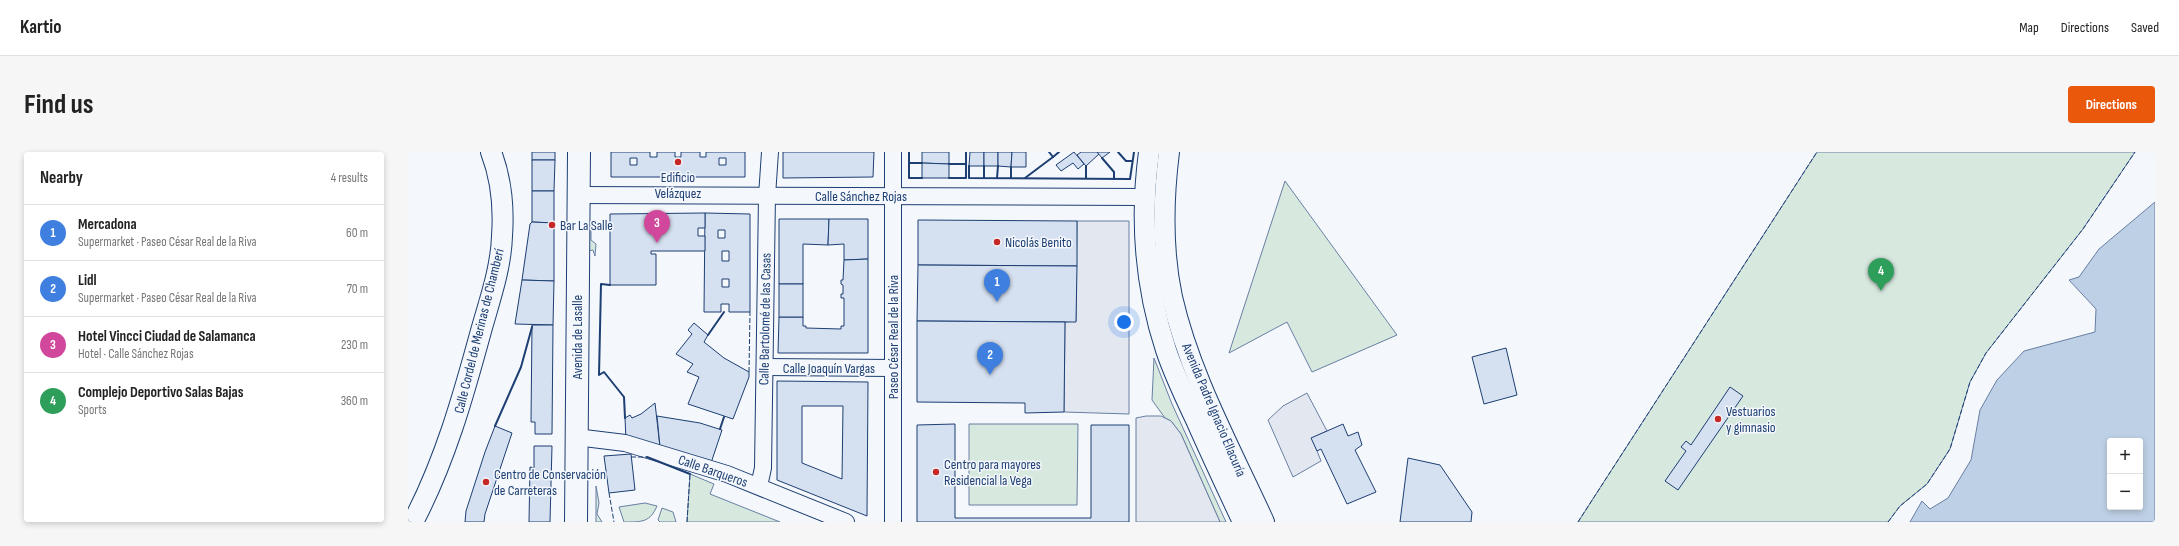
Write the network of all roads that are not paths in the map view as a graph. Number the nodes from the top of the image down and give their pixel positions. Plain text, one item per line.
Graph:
1 (491, 152) edge
2 (579, 152) edge
3 (770, 152) edge
4 (893, 152) edge
5 (1149, 152) edge
6 (1169, 152) edge
7 (578, 195) junction
8 (767, 196) junction
9 (893, 196) junction
10 (1144, 197) junction
11 (765, 367) junction
12 (893, 368) junction
13 (576, 437) junction
14 (759, 486) junction
15 (422, 513) edge
16 (413, 522) edge
17 (576, 522) edge
18 (846, 522) edge
19 (893, 522) edge
20 (1243, 522) edge
21 (1264, 522) edge

1 - 15 main road, Calle Cordel de Merinas de Chamberí
2 - 7 highway, Avenida de Lasalle
3 - 8 street, Calle Bartolomé de las Casas
4 - 9 street, Paseo César Real de la Riva
5 - 10 main road, Avenida Padre Ignacio Ellacuría
6 - 21 main road, Avenida Padre Ignacio Ellacuría
7 - 8 street, Calle Sánchez Rojas
7 - 13 highway, Avenida de Lasalle
8 - 9 street, Calle Sánchez Rojas
8 - 11 street, Calle Bartolomé de las Casas
9 - 10 street, Calle Sánchez Rojas
9 - 12 street, Paseo César Real de la Riva
10 - 20 main road, Avenida Padre Ignacio Ellacuría
11 - 12 street, Calle Joaquín Vargas
11 - 14 street, Calle Bartolomé de las Casas
12 - 19 street, Paseo César Real de la Riva
13 - 14 street, Calle Barqueros
13 - 17 highway, Avenida de Lasalle
14 - 18 street, Calle Barqueros
15 - 16 main road, Calle Cordel de Merinas de Chamberí

